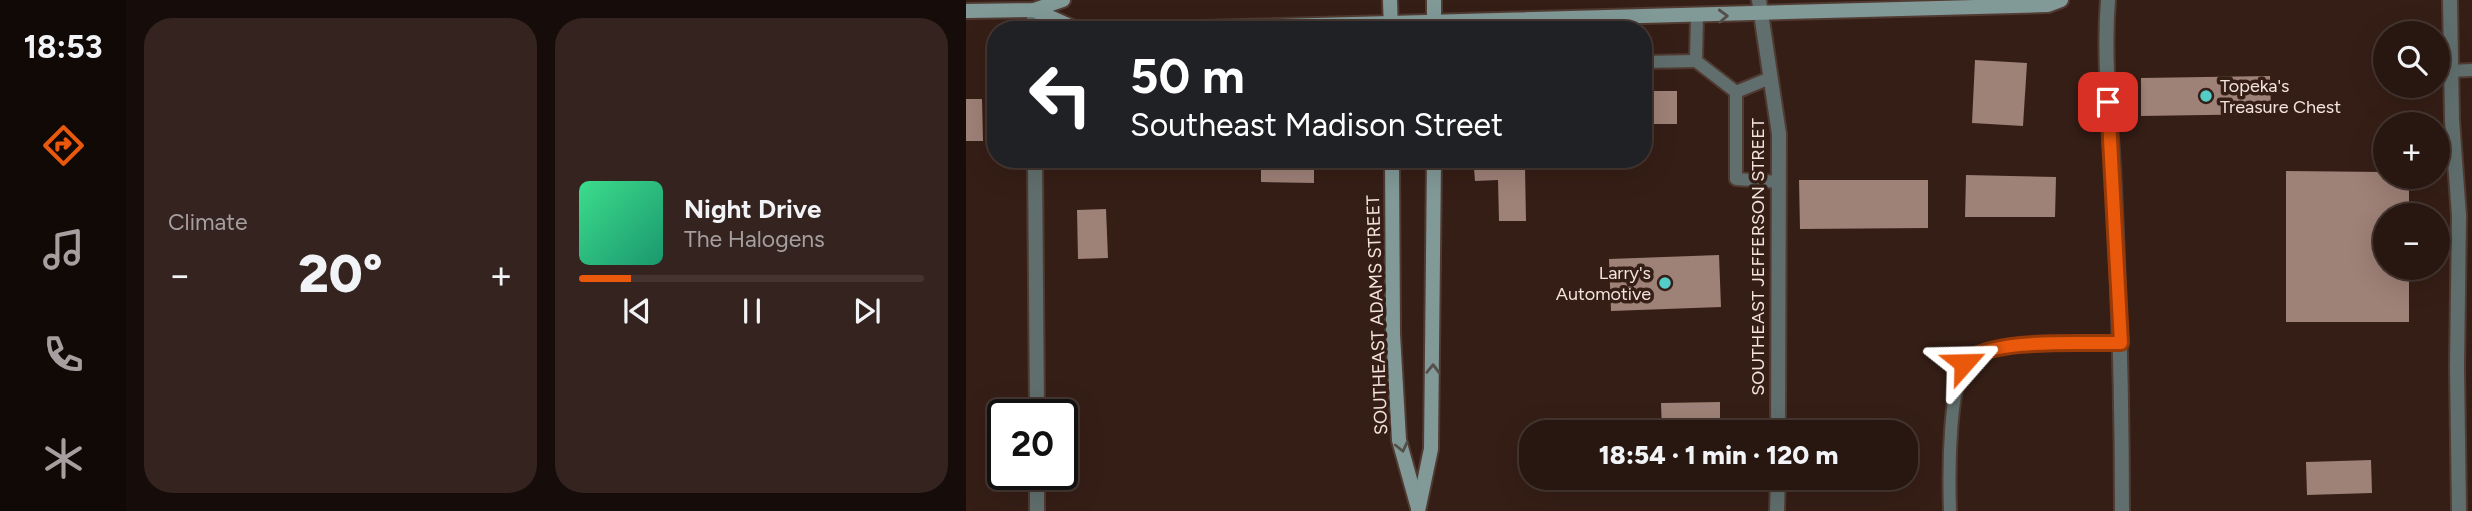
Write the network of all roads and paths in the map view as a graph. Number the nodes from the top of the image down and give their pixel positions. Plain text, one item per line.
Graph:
1 (1063, 0) edge
2 (1390, 0) edge
3 (1434, 0) edge
4 (2061, 0) edge
5 (2108, 0) edge
6 (2450, 0) edge
7 (1759, 7) edge
8 (1034, 10) junction
9 (966, 11) edge
10 (1697, 16) junction
11 (1034, 21) edge
12 (1058, 21) edge
13 (1391, 21) edge
14 (1434, 21) edge
15 (1652, 21) edge
16 (1696, 61) junction
17 (1652, 62) edge
18 (2451, 71) junction
19 (2472, 71) edge
20 (1770, 78) junction
21 (1736, 92) junction
22 (1035, 168) edge
23 (1392, 168) edge
24 (1434, 168) edge
25 (1779, 182) junction
26 (2121, 343) junction
27 (1037, 399) edge
28 (1778, 420) edge
29 (1037, 490) edge
30 (1777, 490) edge
31 (1418, 510) edge
32 (1037, 511) edge
33 (1777, 511) edge
34 (1950, 511) edge
35 (2122, 511) edge
36 (2459, 511) edge

1 - 8 main road
2 - 13 main road
3 - 14 main road
4 - 7 main road
5 - 26 street
6 - 18 street
10 -> 7 main road
7 - 20 street, SOUTHEAST JEFFERSON STREET
8 - 9 main road
8 - 11 street
8 - 12 main road
10 - 15 main road
10 - 16 lane
16 - 17 lane
16 - 21 lane
18 - 19 lane
18 - 36 street
20 - 21 lane
20 - 25 street, SOUTHEAST JEFFERSON STREET
21 - 25 lane
22 - 27 street
23 -> 31 main road, SOUTHEAST ADAMS STREET
31 -> 24 main road, SOUTHEAST ADAMS STREET
25 - 28 street, SOUTHEAST JEFFERSON STREET
26 - 34 lane
26 - 35 street
29 - 32 street
30 - 33 street

